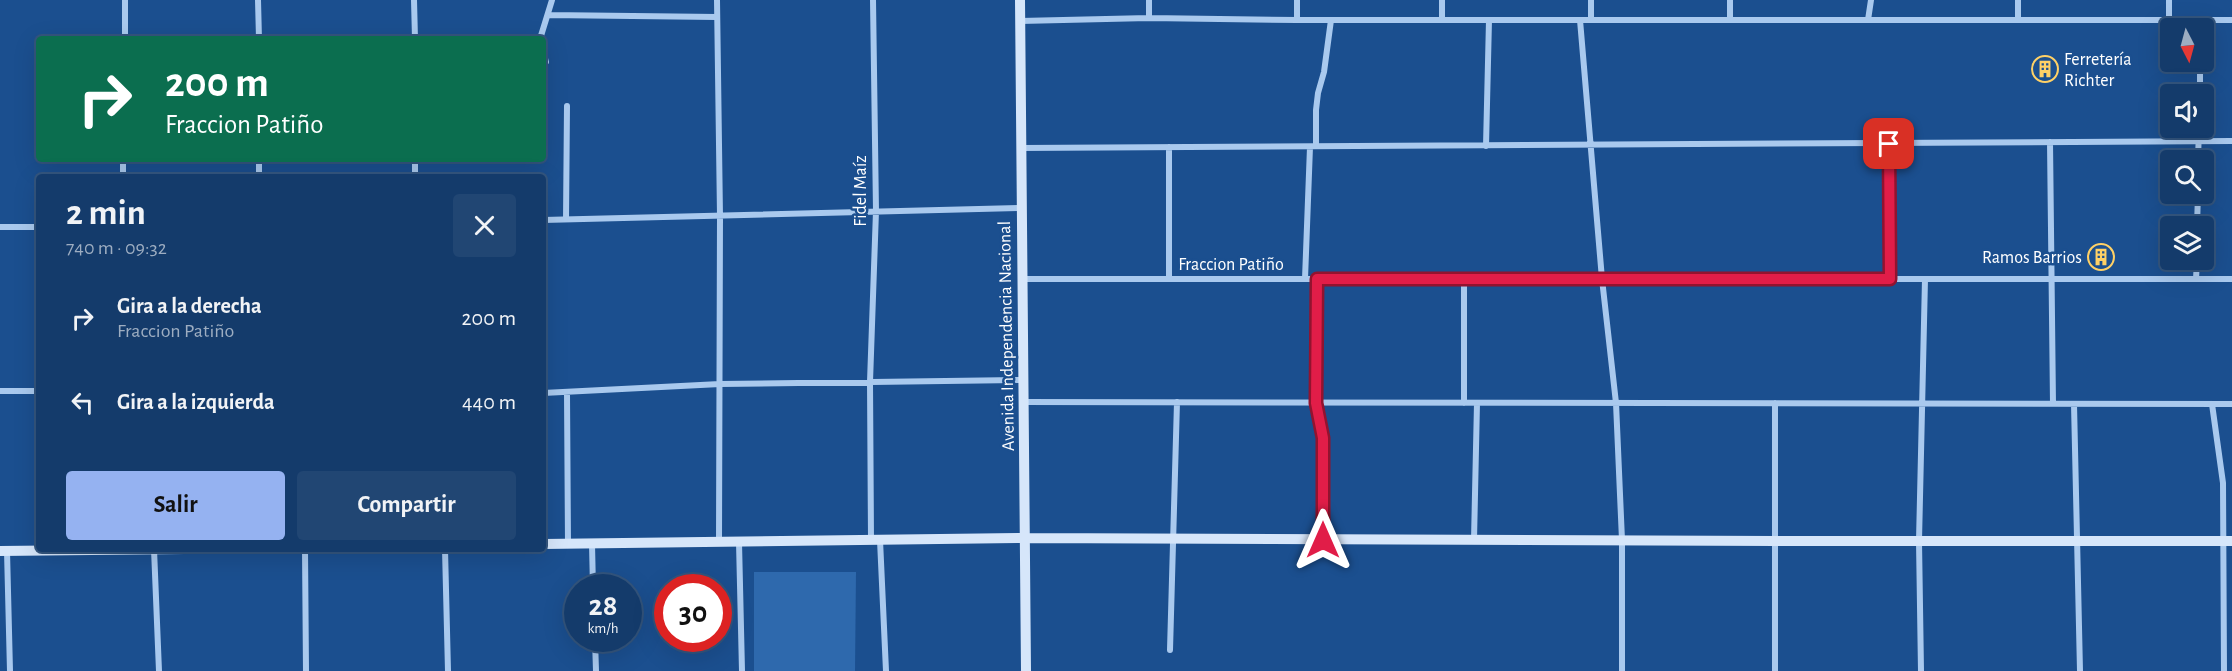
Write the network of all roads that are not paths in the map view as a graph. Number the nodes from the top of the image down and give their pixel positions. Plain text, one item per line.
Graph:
1 (126, 0) edge
2 (258, 0) edge
3 (414, 0) edge
4 (552, 0) edge
5 (717, 0) edge
6 (873, 0) edge
7 (1020, 0) edge
8 (1149, 0) edge
9 (1297, 0) edge
10 (1442, 0) edge
11 (1591, 0) edge
12 (1730, 0) edge
13 (1871, 0) edge
14 (2018, 0) edge
15 (2169, 0) edge
16 (548, 15) junction
17 (717, 17) junction
18 (1149, 18) junction
19 (2169, 18) edge
20 (1297, 20) junction
21 (1330, 20) junction
22 (1442, 20) junction
23 (1489, 20) junction
24 (1580, 20) junction
25 (1591, 20) junction
26 (1730, 20) junction
27 (1868, 20) junction
28 (2018, 20) junction
29 (2160, 20) edge
30 (1020, 21) junction
31 (2214, 21) edge
32 (2232, 21) edge
33 (125, 36) edge
34 (259, 36) edge
35 (414, 36) edge
36 (541, 36) edge
37 (567, 106) dead end
38 (2199, 141) junction
39 (2232, 141) edge
40 (2050, 142) junction
41 (1889, 144) junction
42 (1486, 146) junction
43 (1591, 146) junction
44 (1169, 147) junction
45 (1313, 147) junction
46 (1021, 148) junction
47 (2199, 150) edge
48 (1021, 208) junction
49 (876, 211) junction
50 (720, 216) junction
51 (566, 219) junction
52 (546, 220) edge
53 (0, 227) edge
54 (36, 227) edge
55 (2196, 270) edge
56 (1022, 279) junction
57 (1169, 279) junction
58 (1305, 279) junction
59 (1317, 279) junction
60 (1464, 279) junction
61 (1602, 279) junction
62 (1890, 279) junction
63 (1925, 279) junction
64 (2052, 279) junction
65 (2196, 279) junction
66 (2232, 279) edge
67 (1023, 380) junction
68 (870, 382) junction
69 (720, 384) junction
70 (0, 391) edge
71 (36, 391) edge
72 (546, 393) edge
73 (567, 393) junction
74 (1023, 402) junction
75 (1177, 402) junction
76 (1922, 402) junction
77 (1316, 403) junction
78 (1464, 403) junction
79 (1477, 403) junction
80 (1616, 403) junction
81 (1775, 403) junction
82 (2053, 404) junction
83 (2074, 404) junction
84 (2212, 404) junction
85 (2232, 404) edge
86 (1025, 538) junction
87 (1174, 539) junction
88 (876, 540) junction
89 (1323, 540) junction
90 (1622, 540) junction
91 (1474, 541) junction
92 (1776, 541) junction
93 (1919, 541) junction
94 (2078, 541) junction
95 (2227, 541) edge
96 (719, 542) junction
97 (739, 542) junction
98 (546, 544) edge
99 (568, 544) junction
100 (592, 544) junction
101 (36, 550) edge
102 (3, 551) edge
103 (154, 552) edge
104 (305, 552) edge
105 (445, 552) edge
106 (593, 574) edge
107 (1170, 650) dead end
108 (595, 652) edge
109 (10, 671) edge
110 (159, 671) edge
111 (306, 671) edge
112 (448, 671) edge
113 (596, 671) edge
114 (742, 671) edge
115 (885, 671) edge
116 (1026, 671) edge
117 (1622, 671) edge
118 (1775, 671) edge
119 (1921, 671) edge
120 (2080, 671) edge
121 (2224, 671) edge

1 - 33 street
2 - 34 street
3 - 35 street
4 - 16 street
5 - 17 street
6 - 49 street, Fidel Maíz
7 - 30 street, Avenida Independencia Nacional
8 - 18 street
9 - 20 street
10 - 22 street
11 - 25 street
12 - 26 street
13 - 27 street
14 - 28 street
15 - 19 street
16 - 17 street
16 - 36 street
17 - 50 street
18 - 20 street
18 - 30 street
20 - 21 street
21 - 22 street
21 - 45 street
22 - 23 street
23 - 24 street
23 - 42 street
24 - 25 street
24 - 43 street
25 - 26 street
26 - 27 street
27 - 28 street
28 - 29 street
30 - 46 street, Avenida Independencia Nacional
31 - 32 street
37 - 51 street
38 - 39 street
38 - 40 street
38 - 47 street
40 - 41 street
40 - 64 street
41 - 43 street
41 - 62 street
42 - 43 street
42 - 45 street
43 - 61 street
44 - 45 street
44 - 46 street
44 - 57 street
45 - 58 street
46 - 48 street, Avenida Independencia Nacional
48 - 49 street
48 - 56 street, Avenida Independencia Nacional
49 - 50 street
49 - 68 street, Fidel Maíz
50 - 51 street
50 - 69 street
51 - 52 street
53 - 54 street
55 - 65 street
56 - 57 street, Fraccion Patiño
56 - 67 street, Avenida Independencia Nacional
57 - 58 street, Fraccion Patiño
58 - 59 street, Fraccion Patiño
59 - 60 street, Fraccion Patiño
59 - 77 street
60 - 61 street, Fraccion Patiño
60 - 78 street
61 - 62 street, Fraccion Patiño
61 - 80 street
62 - 63 street, Fraccion Patiño
63 - 64 street, Fraccion Patiño
63 - 76 street
64 - 65 street, Fraccion Patiño
64 - 82 street
65 - 66 street, Fraccion Patiño
67 - 68 street
67 - 74 street, Avenida Independencia Nacional
68 - 69 street
68 - 88 street, Fidel Maíz
69 - 73 street
69 - 96 street
70 - 71 street
72 - 73 street
73 - 99 street
74 - 75 street
74 - 86 street, Avenida Independencia Nacional
75 - 77 street
75 - 87 street
76 - 81 street
76 - 82 street
76 - 93 street
77 - 78 street
77 - 89 street
78 - 79 street
79 - 80 street
79 - 91 street
80 - 81 street
80 - 90 street
81 - 92 street
82 - 83 street
83 - 84 street
83 - 94 street
84 - 85 street
84 - 95 street
86 - 87 street
86 - 88 street
86 - 116 street, Avenida Independencia Nacional
87 - 89 street
87 - 107 street
88 - 97 street
88 - 115 street, Fidel Maíz
89 - 91 street
90 - 91 street
90 - 92 street
90 - 117 street
92 - 93 street
92 - 118 street
93 - 94 street
93 - 119 street
94 - 95 street
94 - 120 street
95 - 121 street
96 - 97 street
96 - 100 street
97 - 114 street
98 - 99 street
99 - 100 street
100 - 106 street
101 - 102 street
102 - 109 street
103 - 110 street
104 - 111 street
105 - 112 street
108 - 113 street

